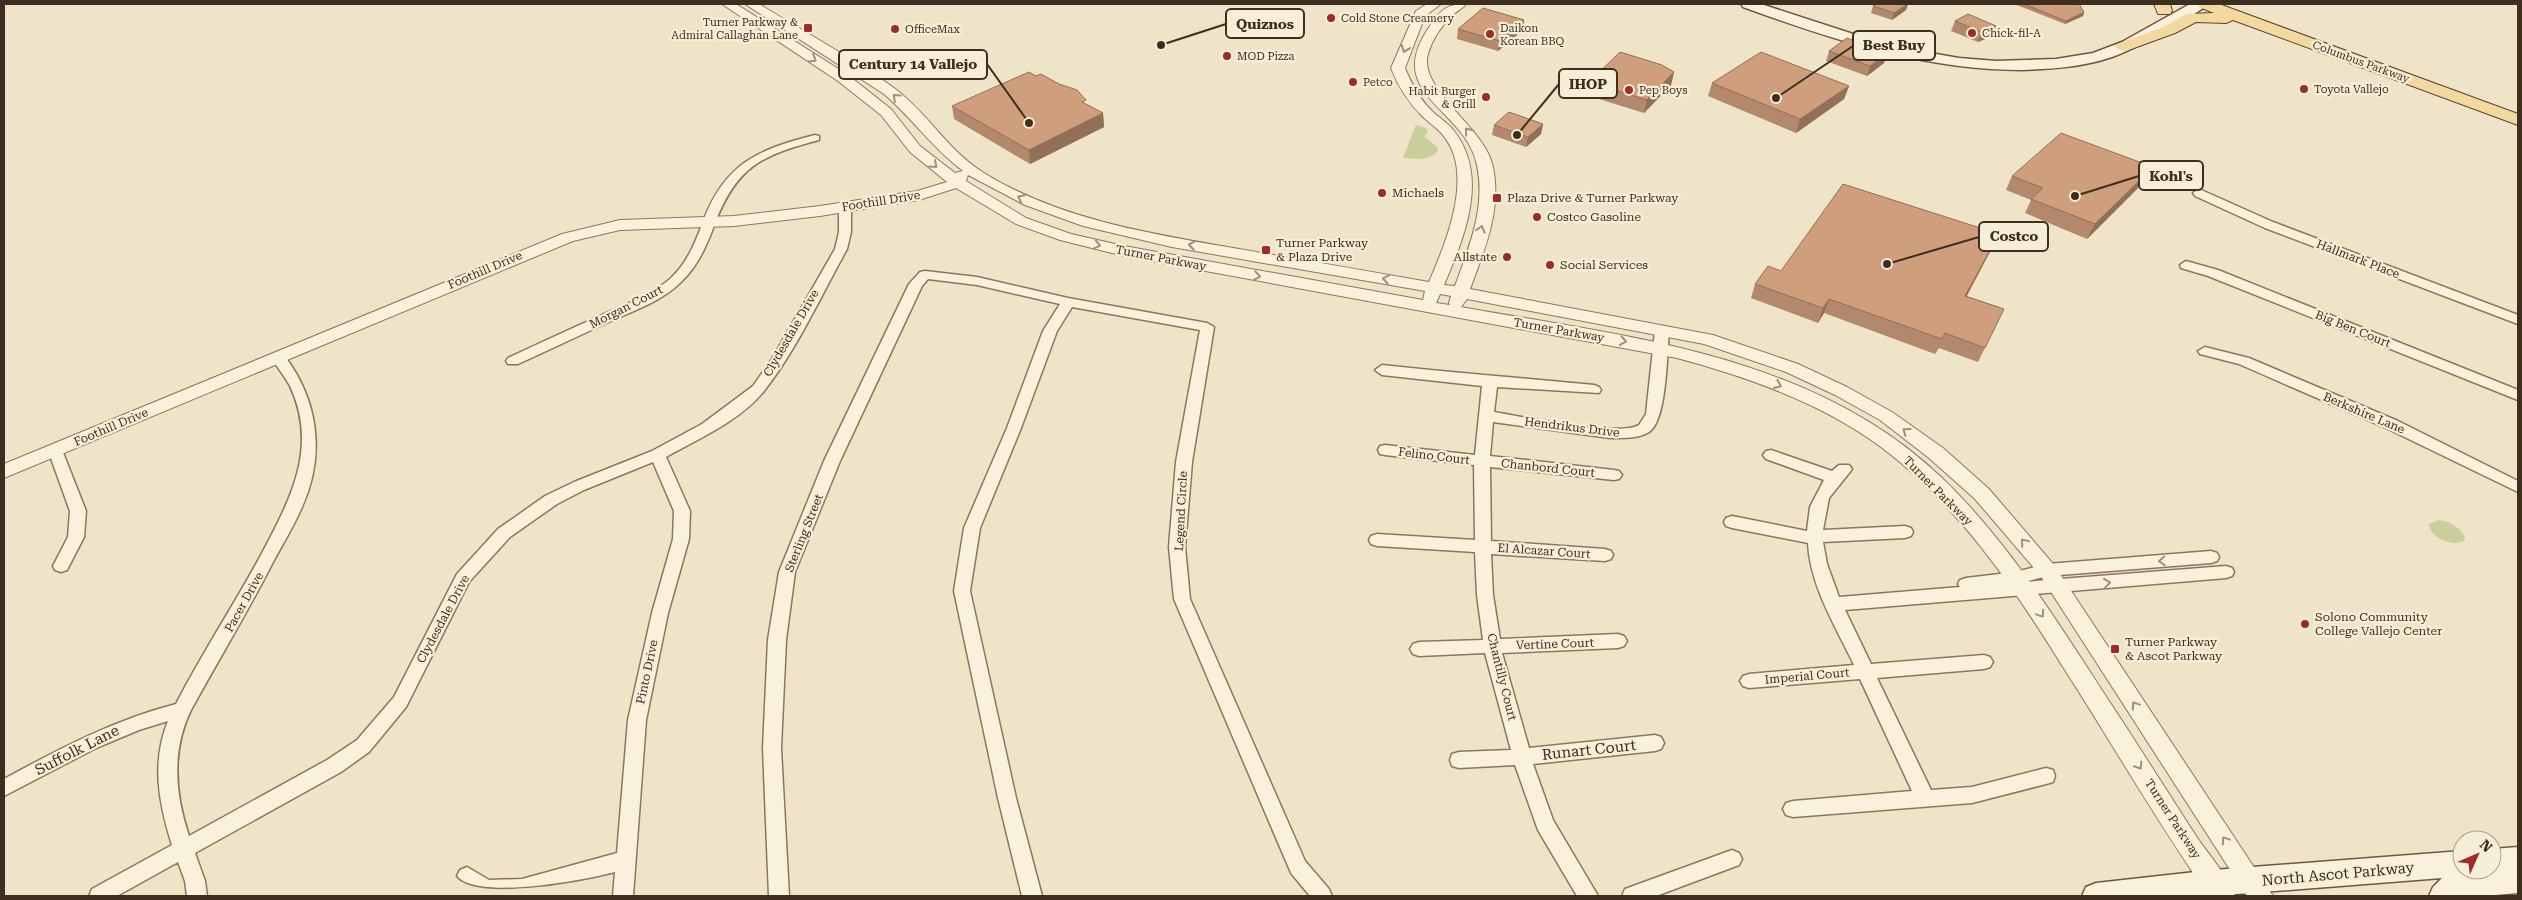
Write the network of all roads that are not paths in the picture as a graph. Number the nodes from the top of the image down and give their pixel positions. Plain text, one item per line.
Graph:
1 (728, 4) edge
2 (751, 4) edge
3 (1434, 4) edge
4 (1460, 4) edge
5 (1748, 4) edge
6 (1769, 4) edge
7 (2200, 4) edge
8 (2205, 4) edge
9 (2229, 4) edge
10 (2168, 6) edge
11 (2123, 47) junction
12 (2361, 62) junction
13 (2518, 110) edge
14 (2518, 120) edge
15 (815, 138) dead end
16 (949, 154) junction
17 (958, 183) junction
18 (2199, 193) dead end
19 (845, 207) junction
20 (711, 222) junction
21 (2186, 265) dead end
22 (977, 281) joint
23 (1434, 288) junction
24 (1460, 292) junction
25 (1068, 302) junction
26 (1427, 306) junction
27 (1454, 311) junction
28 (2518, 320) edge
29 (1661, 339) junction
30 (2205, 351) dead end
31 (278, 357) junction
32 (513, 361) dead end
33 (1382, 370) dead end
34 (1490, 382) junction
35 (1594, 390) dead end
36 (2518, 395) edge
37 (1487, 416) junction
38 (55, 450) junction
39 (1385, 450) dead end
40 (657, 455) junction
41 (1771, 455) dead end
42 (1482, 462) junction
43 (4, 471) edge
44 (1614, 475) dead end
45 (2518, 487) edge
46 (1732, 522) dead end
47 (1905, 532) dead end
48 (1814, 537) junction
49 (1378, 540) dead end
50 (1483, 546) junction
51 (1605, 555) dead end
52 (2211, 557) dead end
53 (61, 566) dead end
54 (2047, 570) junction
55 (2226, 572) dead end
56 (2020, 584) junction
57 (2059, 587) junction
58 (1832, 600) junction
59 (1618, 641) dead end
60 (1492, 646) junction
61 (1419, 649) dead end
62 (1984, 662) dead end
63 (1865, 672) junction
64 (1749, 681) dead end
65 (182, 710) junction
66 (1655, 743) dead end
67 (1523, 757) junction
68 (1459, 760) dead end
69 (2046, 776) dead end
70 (4, 788) edge
71 (1926, 800) junction
72 (1793, 809) dead end
73 (183, 848) junction
74 (1732, 859) dead end
75 (625, 860) junction
76 (2518, 860) edge
77 (2502, 861) edge
78 (2452, 865) edge
79 (467, 876) dead end
80 (2518, 880) edge
81 (2218, 889) edge
82 (2256, 889) edge
83 (99, 896) edge
84 (197, 896) edge
85 (623, 896) edge
86 (779, 896) edge
87 (1032, 896) edge
88 (1322, 896) edge
89 (1588, 896) edge
90 (1632, 896) edge
91 (2096, 896) edge
92 (2442, 896) edge

1 -> 17 street, Turner Parkway
16 -> 2 street, Turner Parkway
3 -> 23 street
24 -> 4 street
5 - 11 main road
6 - 10 main road
7 - 11 main road
8 - 12 main road, Columbus Parkway
9 - 13 main road, Columbus Parkway
11 - 12 main road
12 - 14 main road, Columbus Parkway
15 - 20 street, Morgan Court
16 - 17 street
23 -> 16 street, Turner Parkway
17 - 19 street, Foothill Drive
17 -> 26 street, Turner Parkway
18 - 28 street, Hallmark Place
19 - 20 street, Foothill Drive
19 - 40 street, Clydesdale Drive
20 - 31 street, Foothill Drive
20 - 32 street, Morgan Court
21 - 36 street, Big Ben Court
22 - 25 street, Legend Circle
22 - 86 street, Sterling Street
23 - 24 street, Turner Parkway
23 - 26 street
24 - 27 street
24 - 29 street, Turner Parkway
25 - 87 street
25 - 88 street, Legend Circle
26 - 27 street, Turner Parkway
27 -> 29 street, Turner Parkway
29 - 37 street, Hendrikus Drive
54 -> 29 street, Turner Parkway
29 -> 56 street, Turner Parkway
30 - 45 street, Berkshire Lane
31 - 38 street, Foothill Drive
31 - 65 street, Pacer Drive
33 - 34 street
34 - 35 street
34 - 37 street, Chantilly Court
37 - 42 street, Chantilly Court
38 - 43 street, Foothill Drive
38 - 53 street
39 - 42 street, Felino Court
40 - 73 street, Clydesdale Drive
40 - 75 street, Pinto Drive
41 - 48 street
42 - 44 street, Chanbord Court
42 - 50 street, Chantilly Court
46 - 48 street
47 - 48 street
48 - 58 street
49 - 50 street, El Alcazar Court
50 - 51 street, El Alcazar Court
50 - 60 street, Chantilly Court
52 -> 54 street
54 - 56 street
54 - 57 street, Turner Parkway
57 -> 55 street
56 - 57 street
56 - 58 street
56 -> 81 street, Turner Parkway
82 -> 57 street, Turner Parkway
58 - 63 street
59 - 60 street, Vertine Court
60 - 61 street, Vertine Court
60 - 67 street, Chantilly Court
62 - 63 street, Imperial Court
63 - 64 street, Imperial Court
63 - 71 street
65 - 70 street, Suffolk Lane
65 - 73 street, Pacer Drive
66 - 67 street, Runart Court
67 - 68 street, Runart Court
67 - 89 street, Chantilly Court
69 - 71 street
71 - 72 street
73 - 83 street, Clydesdale Drive
73 - 84 street, Pacer Drive
74 - 90 street
75 - 79 street
75 - 85 street, Pinto Drive
76 - 77 main road
78 - 82 main road, North Ascot Parkway
80 - 92 main road
81 - 82 main road, North Ascot Parkway
81 - 91 main road, North Ascot Parkway

